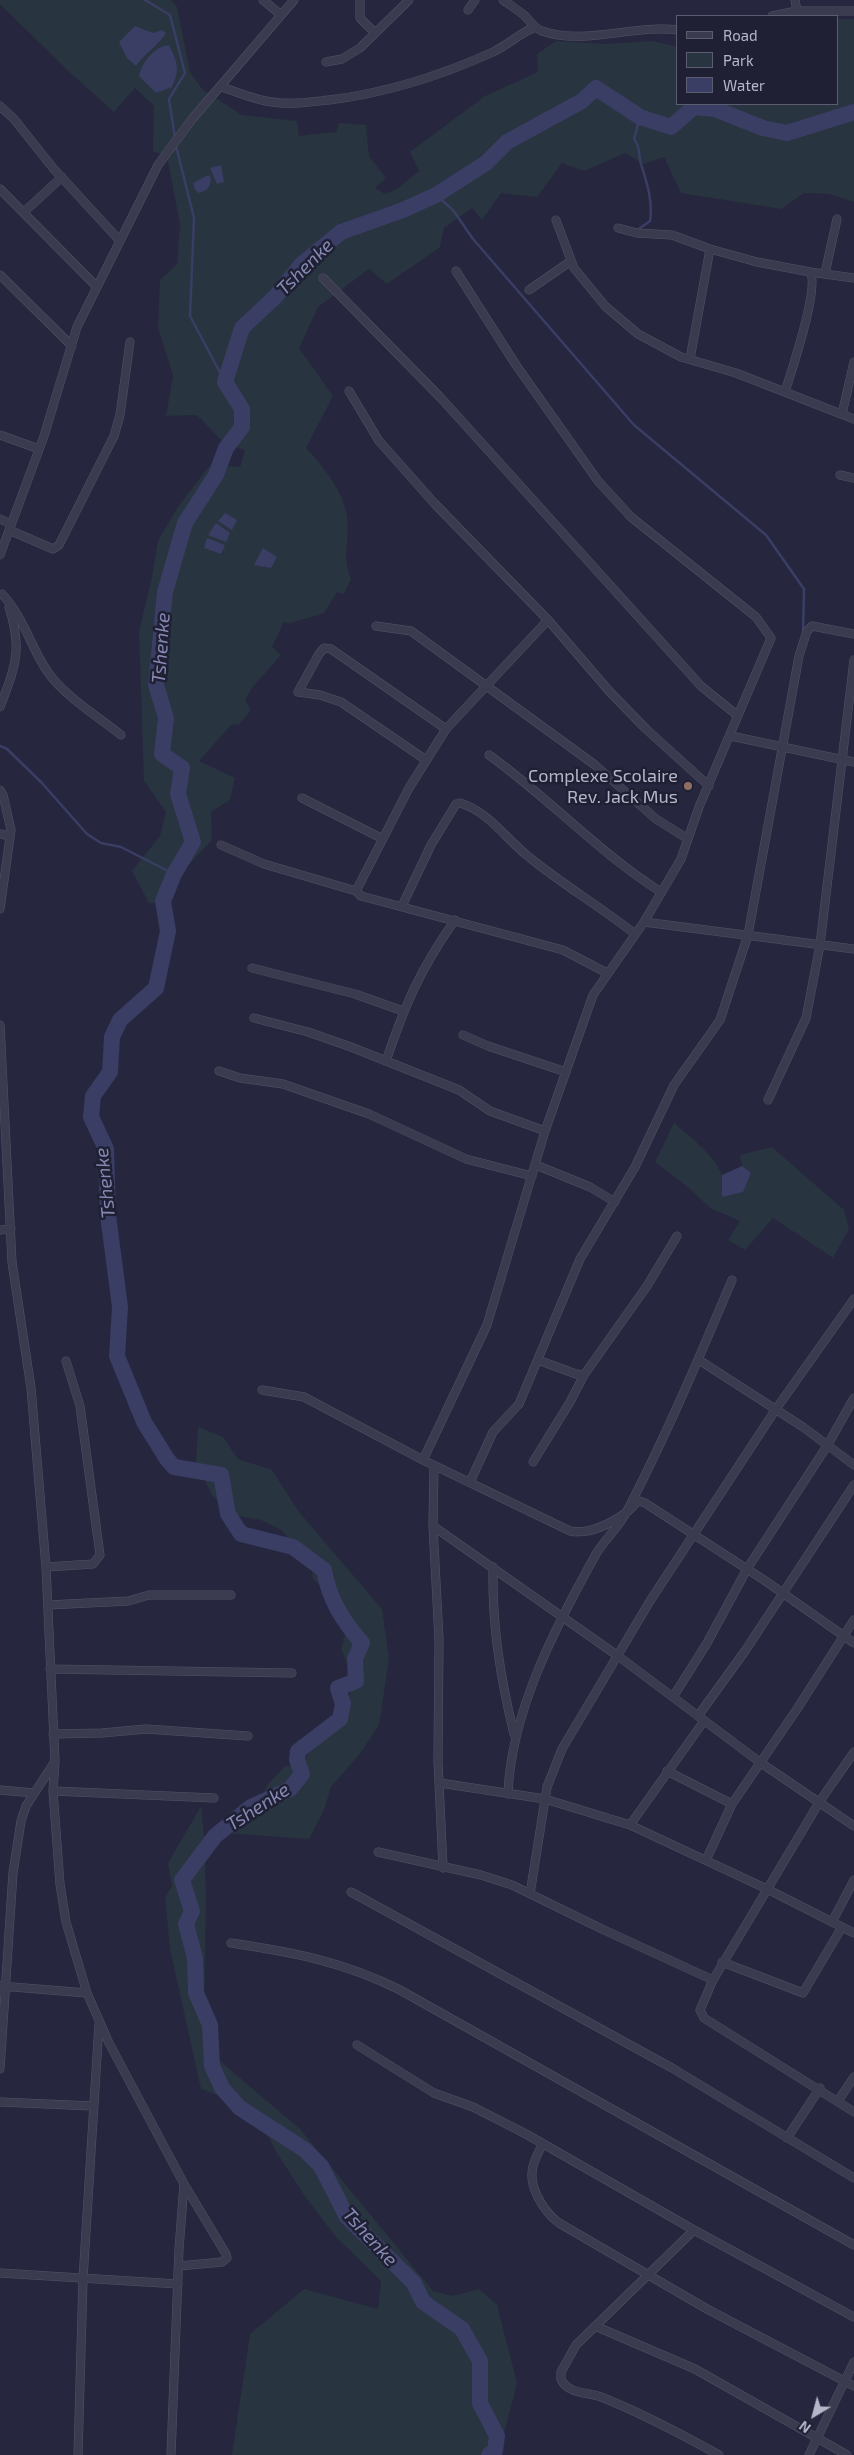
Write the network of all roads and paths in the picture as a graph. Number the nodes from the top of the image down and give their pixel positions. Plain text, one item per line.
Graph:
1 (264, 0) edge
2 (294, 0) edge
3 (360, 0) edge
4 (409, 0) edge
5 (475, 0) edge
6 (503, 0) edge
7 (795, 0) edge
8 (468, 10) dead end
9 (796, 11) junction
10 (854, 11) edge
11 (281, 15) junction
12 (777, 15) edge
13 (532, 24) junction
14 (676, 30) edge
15 (375, 33) junction
16 (326, 62) dead end
17 (221, 87) junction
18 (0, 106) edge
19 (62, 178) junction
20 (0, 189) edge
21 (24, 212) junction
22 (837, 219) dead end
23 (556, 220) dead end
24 (618, 228) dead end
25 (120, 241) junction
26 (710, 249) junction
27 (571, 261) junction
28 (456, 271) dead end
29 (810, 272) junction
30 (825, 273) junction
31 (0, 275) edge
32 (323, 278) dead end
33 (854, 278) edge
34 (97, 287) junction
35 (529, 290) dead end
36 (130, 342) dead end
37 (72, 346) junction
38 (690, 360) junction
39 (854, 362) edge
40 (349, 391) dead end
41 (785, 392) junction
42 (842, 414) junction
43 (854, 419) edge
44 (0, 435) edge
45 (39, 449) junction
46 (840, 475) dead end
47 (854, 478) edge
48 (0, 519) edge
49 (10, 527) junction
50 (0, 555) edge
51 (1, 593) edge
52 (548, 620) junction
53 (376, 626) dead end
54 (854, 634) edge
55 (854, 660) edge
56 (486, 686) junction
57 (0, 707) edge
58 (738, 716) junction
59 (446, 729) junction
60 (121, 734) dead end
61 (730, 736) junction
62 (783, 748) junction
63 (489, 755) dead end
64 (426, 760) junction
65 (842, 760) junction
66 (854, 762) edge
67 (709, 786) junction
68 (0, 790) edge
69 (302, 798) dead end
70 (0, 834) edge
71 (10, 836) junction
72 (383, 839) junction
73 (688, 839) junction
74 (221, 845) dead end
75 (356, 892) junction
76 (662, 892) junction
77 (402, 906) junction
78 (0, 909) edge
79 (455, 920) junction
80 (644, 922) junction
81 (636, 934) junction
82 (748, 935) junction
83 (820, 945) junction
84 (854, 949) edge
85 (252, 968) dead end
86 (607, 972) junction
87 (403, 1012) junction
88 (254, 1018) dead end
89 (0, 1025) edge
90 (463, 1035) dead end
91 (2, 1059) edge
92 (386, 1061) junction
93 (219, 1071) dead end
94 (566, 1072) junction
95 (768, 1100) dead end
96 (545, 1131) junction
97 (536, 1165) junction
98 (532, 1176) junction
99 (616, 1202) junction
100 (11, 1229) junction
101 (0, 1230) edge
102 (677, 1236) dead end
103 (732, 1280) dead end
104 (854, 1299) edge
105 (538, 1360) junction
106 (699, 1360) junction
107 (66, 1361) dead end
108 (584, 1374) junction
109 (262, 1390) dead end
110 (854, 1398) edge
111 (776, 1409) junction
112 (827, 1446) junction
113 (423, 1460) junction
114 (533, 1462) dead end
115 (854, 1465) edge
116 (434, 1466) junction
117 (470, 1482) junction
118 (854, 1486) edge
119 (626, 1513) junction
120 (433, 1526) junction
121 (695, 1534) junction
122 (46, 1567) junction
123 (493, 1567) junction
124 (747, 1569) junction
125 (783, 1592) junction
126 (231, 1596) dead end
127 (48, 1605) junction
128 (563, 1616) junction
129 (854, 1620) edge
130 (845, 1635) junction
131 (854, 1643) edge
132 (618, 1656) junction
133 (50, 1669) junction
134 (292, 1674) dead end
135 (673, 1696) junction
136 (701, 1718) junction
137 (53, 1734) junction
138 (248, 1736) dead end
139 (515, 1736) junction
140 (854, 1752) edge
141 (55, 1761) junction
142 (761, 1762) junction
143 (667, 1771) junction
144 (440, 1782) junction
145 (0, 1790) edge
146 (53, 1791) junction
147 (34, 1793) junction
148 (508, 1794) junction
149 (214, 1798) dead end
150 (545, 1799) junction
151 (820, 1801) junction
152 (732, 1804) junction
153 (630, 1825) junction
154 (854, 1826) edge
155 (378, 1852) dead end
156 (706, 1860) junction
157 (443, 1868) junction
158 (854, 1880) edge
159 (767, 1889) junction
160 (351, 1892) dead end
161 (530, 1894) junction
162 (832, 1922) junction
163 (842, 1927) junction
164 (854, 1933) edge
165 (231, 1944) dead end
166 (722, 1962) junction
167 (713, 1980) junction
168 (2, 1986) edge
169 (87, 1993) junction
170 (99, 2022) junction
171 (357, 2045) dead end
172 (1, 2050) edge
173 (0, 2069) edge
174 (854, 2077) edge
175 (820, 2088) junction
176 (0, 2102) edge
177 (838, 2102) junction
178 (93, 2106) junction
179 (854, 2112) edge
180 (787, 2138) junction
181 (542, 2145) junction
182 (854, 2178) edge
183 (184, 2184) junction
184 (694, 2230) junction
185 (854, 2245) edge
186 (179, 2266) junction
187 (0, 2273) edge
188 (649, 2276) junction
189 (83, 2279) junction
190 (178, 2284) junction
191 (854, 2317) edge
192 (595, 2326) junction
193 (854, 2362) edge
194 (844, 2381) junction
195 (854, 2386) edge
196 (816, 2438) junction
197 (78, 2455) edge
198 (171, 2455) edge
199 (719, 2455) edge
200 (809, 2455) edge
201 (847, 2455) edge

1 - 11 street
2 - 11 street
3 - 15 street
4 - 15 street
5 - 8 street
6 - 13 street
7 - 9 street
9 - 10 street
9 - 12 street
11 - 17 street
13 - 14 street
13 - 17 street
15 - 16 street
17 - 25 street
18 - 19 street
19 - 21 street
19 - 25 street
20 - 21 street
21 - 34 street
22 - 30 street
23 - 27 street
24 - 26 street
25 - 34 street
26 - 29 street
26 - 38 street
27 - 35 street
27 - 38 street
28 - 58 street
29 - 30 street
29 - 41 street
30 - 33 street
31 - 37 street
32 - 58 street
34 - 37 street
36 - 49 street
37 - 45 street
38 - 41 street
39 - 42 street
40 - 52 street
41 - 42 street
42 - 43 street
44 - 45 street
45 - 49 street
46 - 47 street
48 - 49 street
49 - 50 street
51 - 57 street
51 - 60 street
52 - 56 street
52 - 67 street
53 - 56 street
54 - 62 street
55 - 65 street
56 - 59 street
56 - 73 street
58 - 61 street
59 - 64 street
59 - 64 street
61 - 62 street
61 - 67 street
62 - 65 street
62 - 82 street
63 - 76 street
64 - 72 street
65 - 66 street
65 - 83 street
67 - 73 street
68 - 71 street
69 - 72 street
70 - 71 street
71 - 78 street
72 - 75 street
73 - 76 street
74 - 75 street
75 - 77 street
76 - 80 street
77 - 79 street
77 - 81 street
79 - 86 street
79 - 87 street
80 - 81 street
80 - 82 street
81 - 86 street
82 - 83 street
82 - 99 street
83 - 84 street
83 - 95 street
85 - 87 street
86 - 94 street
87 - 92 street
88 - 92 street
89 - 91 street
90 - 94 street
91 - 100 street
92 - 96 street
93 - 98 street
94 - 96 street
96 - 97 street
97 - 98 street
97 - 99 street
98 - 113 street
99 - 105 street
100 - 101 street
100 - 122 street
102 - 108 street
103 - 106 street
104 - 111 street
105 - 108 street
105 - 117 street
106 - 111 street
106 - 119 street
107 - 122 street
108 - 114 street
109 - 113 street
110 - 112 street
111 - 112 street
111 - 121 street
112 - 115 street
112 - 124 street
113 - 116 street
116 - 117 street
116 - 120 street
117 - 119 street
118 - 125 street
119 - 121 street
119 - 128 street
120 - 123 street
120 - 144 street
121 - 124 street
121 - 132 street
122 - 127 street
123 - 128 street
123 - 139 street
124 - 125 street
124 - 135 street
125 - 130 street
125 - 136 street
126 - 127 street
127 - 133 street
128 - 132 street
128 - 139 street
129 - 130 street
130 - 131 street
130 - 142 street
132 - 135 street
132 - 150 street
133 - 134 street
133 - 137 street
135 - 136 street
136 - 142 street
136 - 143 street
137 - 138 street
137 - 141 street
139 - 148 street
140 - 151 street
141 - 146 street
141 - 147 street
142 - 151 street
142 - 152 street
143 - 152 street
143 - 153 street
144 - 148 street
144 - 157 street
145 - 147 street
146 - 149 street
146 - 169 street
147 - 168 street
148 - 150 street
150 - 153 street
150 - 161 street
151 - 154 street
151 - 159 street
152 - 156 street
153 - 156 street
155 - 157 street
156 - 159 street
157 - 161 street
158 - 162 street
159 - 162 street
159 - 166 street
160 - 180 street
161 - 167 street
162 - 163 street
163 - 164 street
163 - 166 street
165 - 185 street
166 - 167 street
167 - 175 street
168 - 169 street
168 - 172 street
169 - 170 street
170 - 178 street
170 - 183 street
171 - 181 street
172 - 173 street
174 - 177 street
175 - 177 street
175 - 180 street
176 - 178 street
177 - 179 street
178 - 189 street
180 - 182 street
181 - 184 street
181 - 188 street
183 - 186 street
183 - 186 street
184 - 188 street
184 - 191 street
186 - 190 street
187 - 189 street
188 - 192 street
188 - 194 street
189 - 190 street
189 - 197 street
190 - 198 street
192 - 196 street
192 - 199 street
193 - 194 street
194 - 195 street
194 - 196 street
196 - 200 street
196 - 201 street

